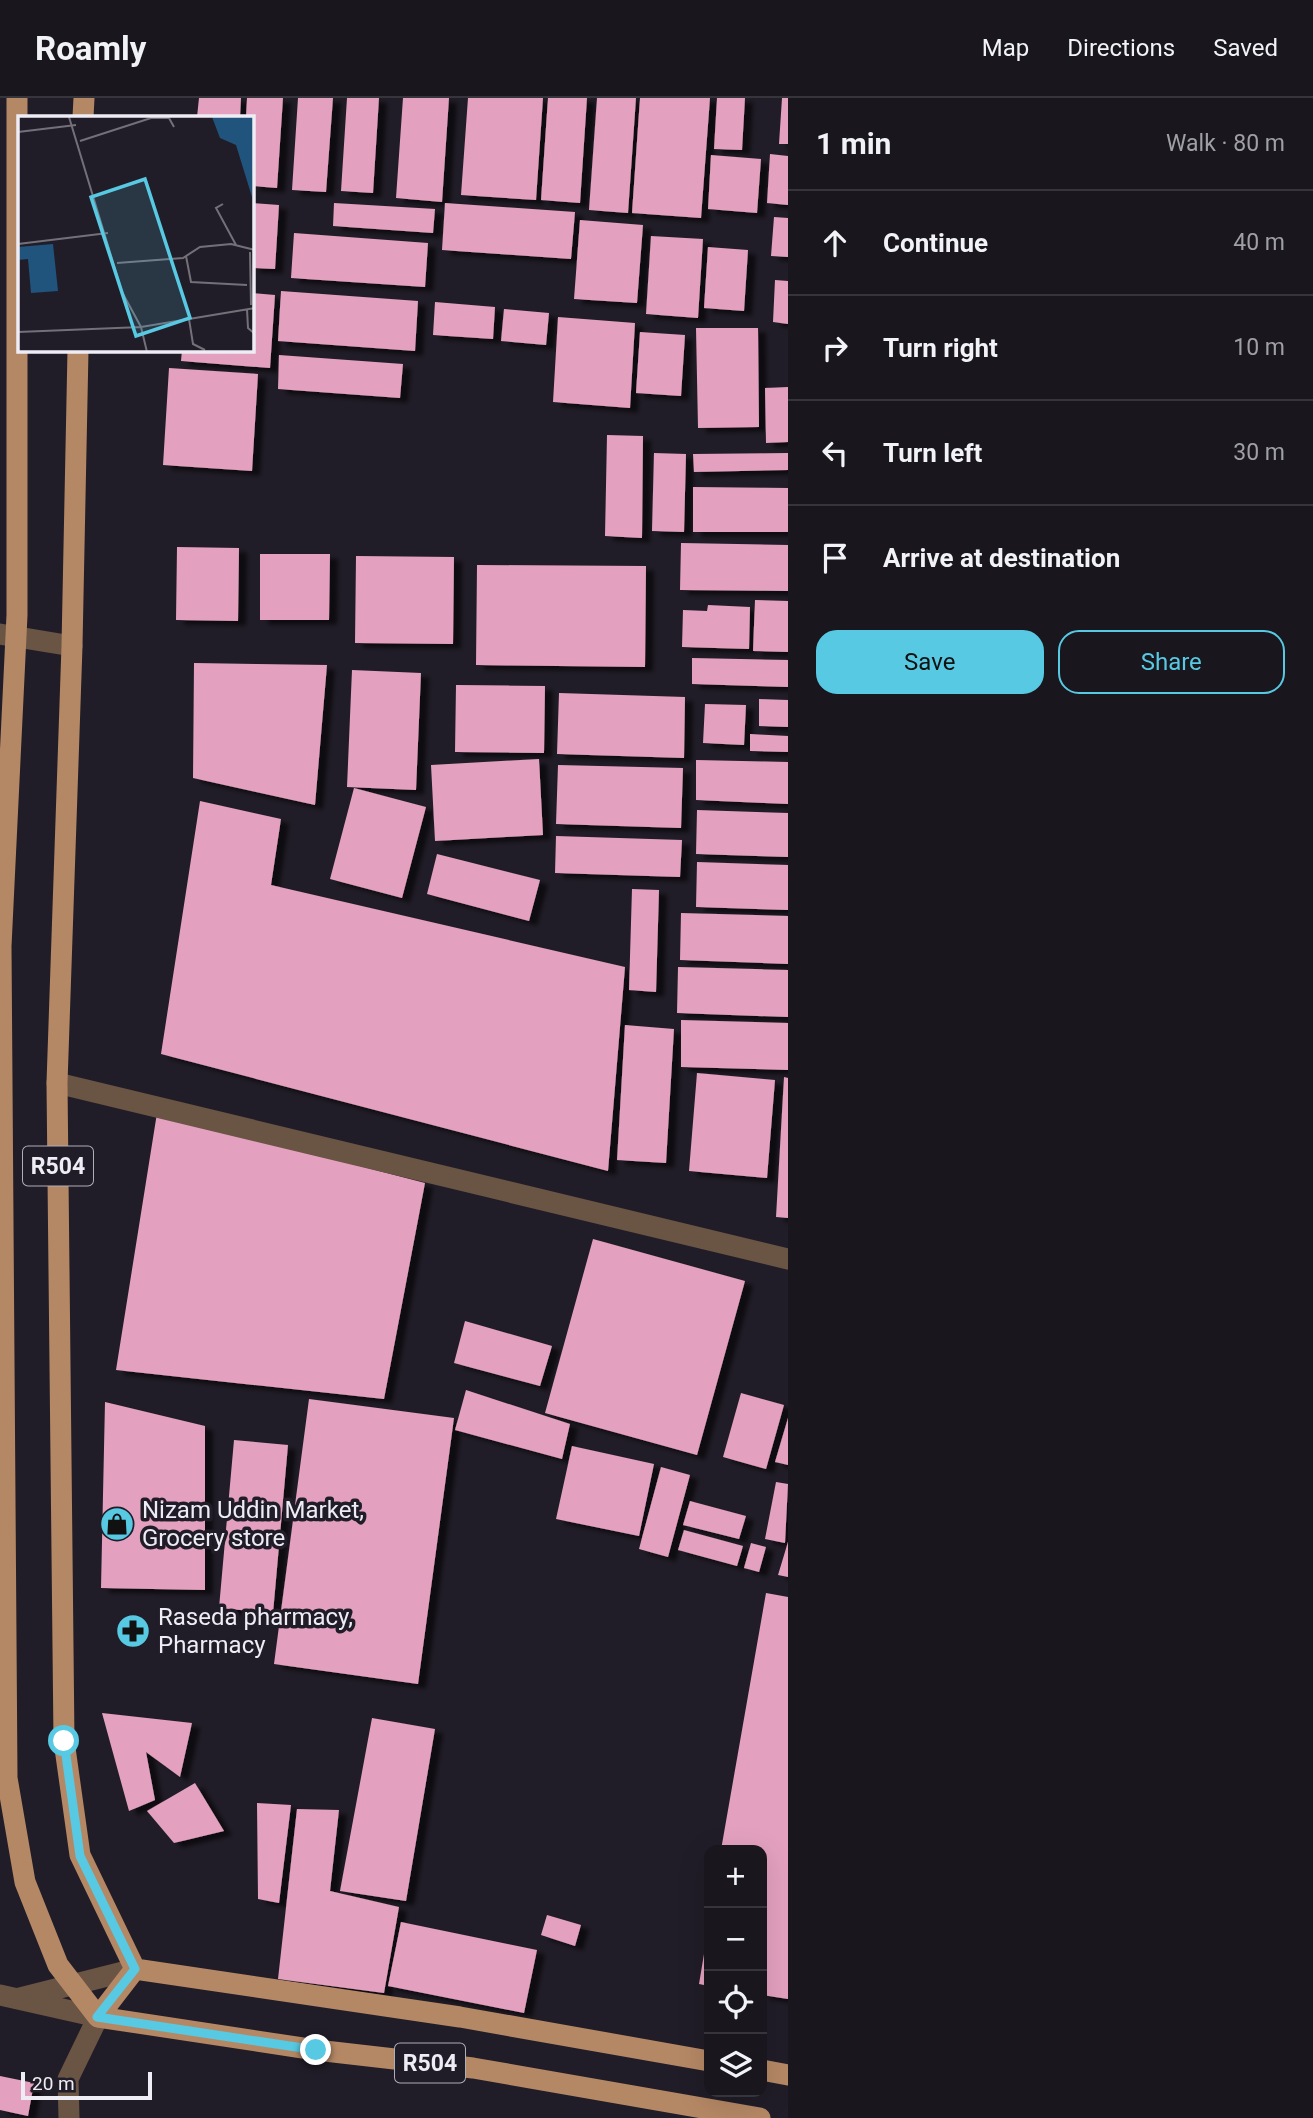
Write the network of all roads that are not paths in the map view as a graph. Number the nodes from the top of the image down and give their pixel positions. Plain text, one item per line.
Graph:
1 (17, 98) edge
2 (84, 98) edge
3 (83, 116) edge
4 (78, 352) edge
5 (8, 635) edge
6 (72, 646) junction
7 (57, 1083) junction
8 (788, 1259) edge
9 (135, 1969) junction
10 (71, 1985) junction
11 (8, 1997) edge
12 (97, 2017) junction
13 (704, 2060) edge
14 (767, 2071) edge
15 (788, 2075) edge
16 (69, 2118) edge
17 (760, 2118) edge

1 - 5 main road, R504
2 - 3 main road
4 - 6 main road, R504
5 - 6 street
5 - 10 main road, R504
6 - 7 main road, R504
7 - 8 street
7 - 9 main road, R504
9 - 10 street
9 - 12 main road
9 - 13 main road, R504
10 - 11 street
10 - 12 main road, R504
11 - 12 street
12 - 16 street
12 - 17 main road, R504
14 - 15 main road

